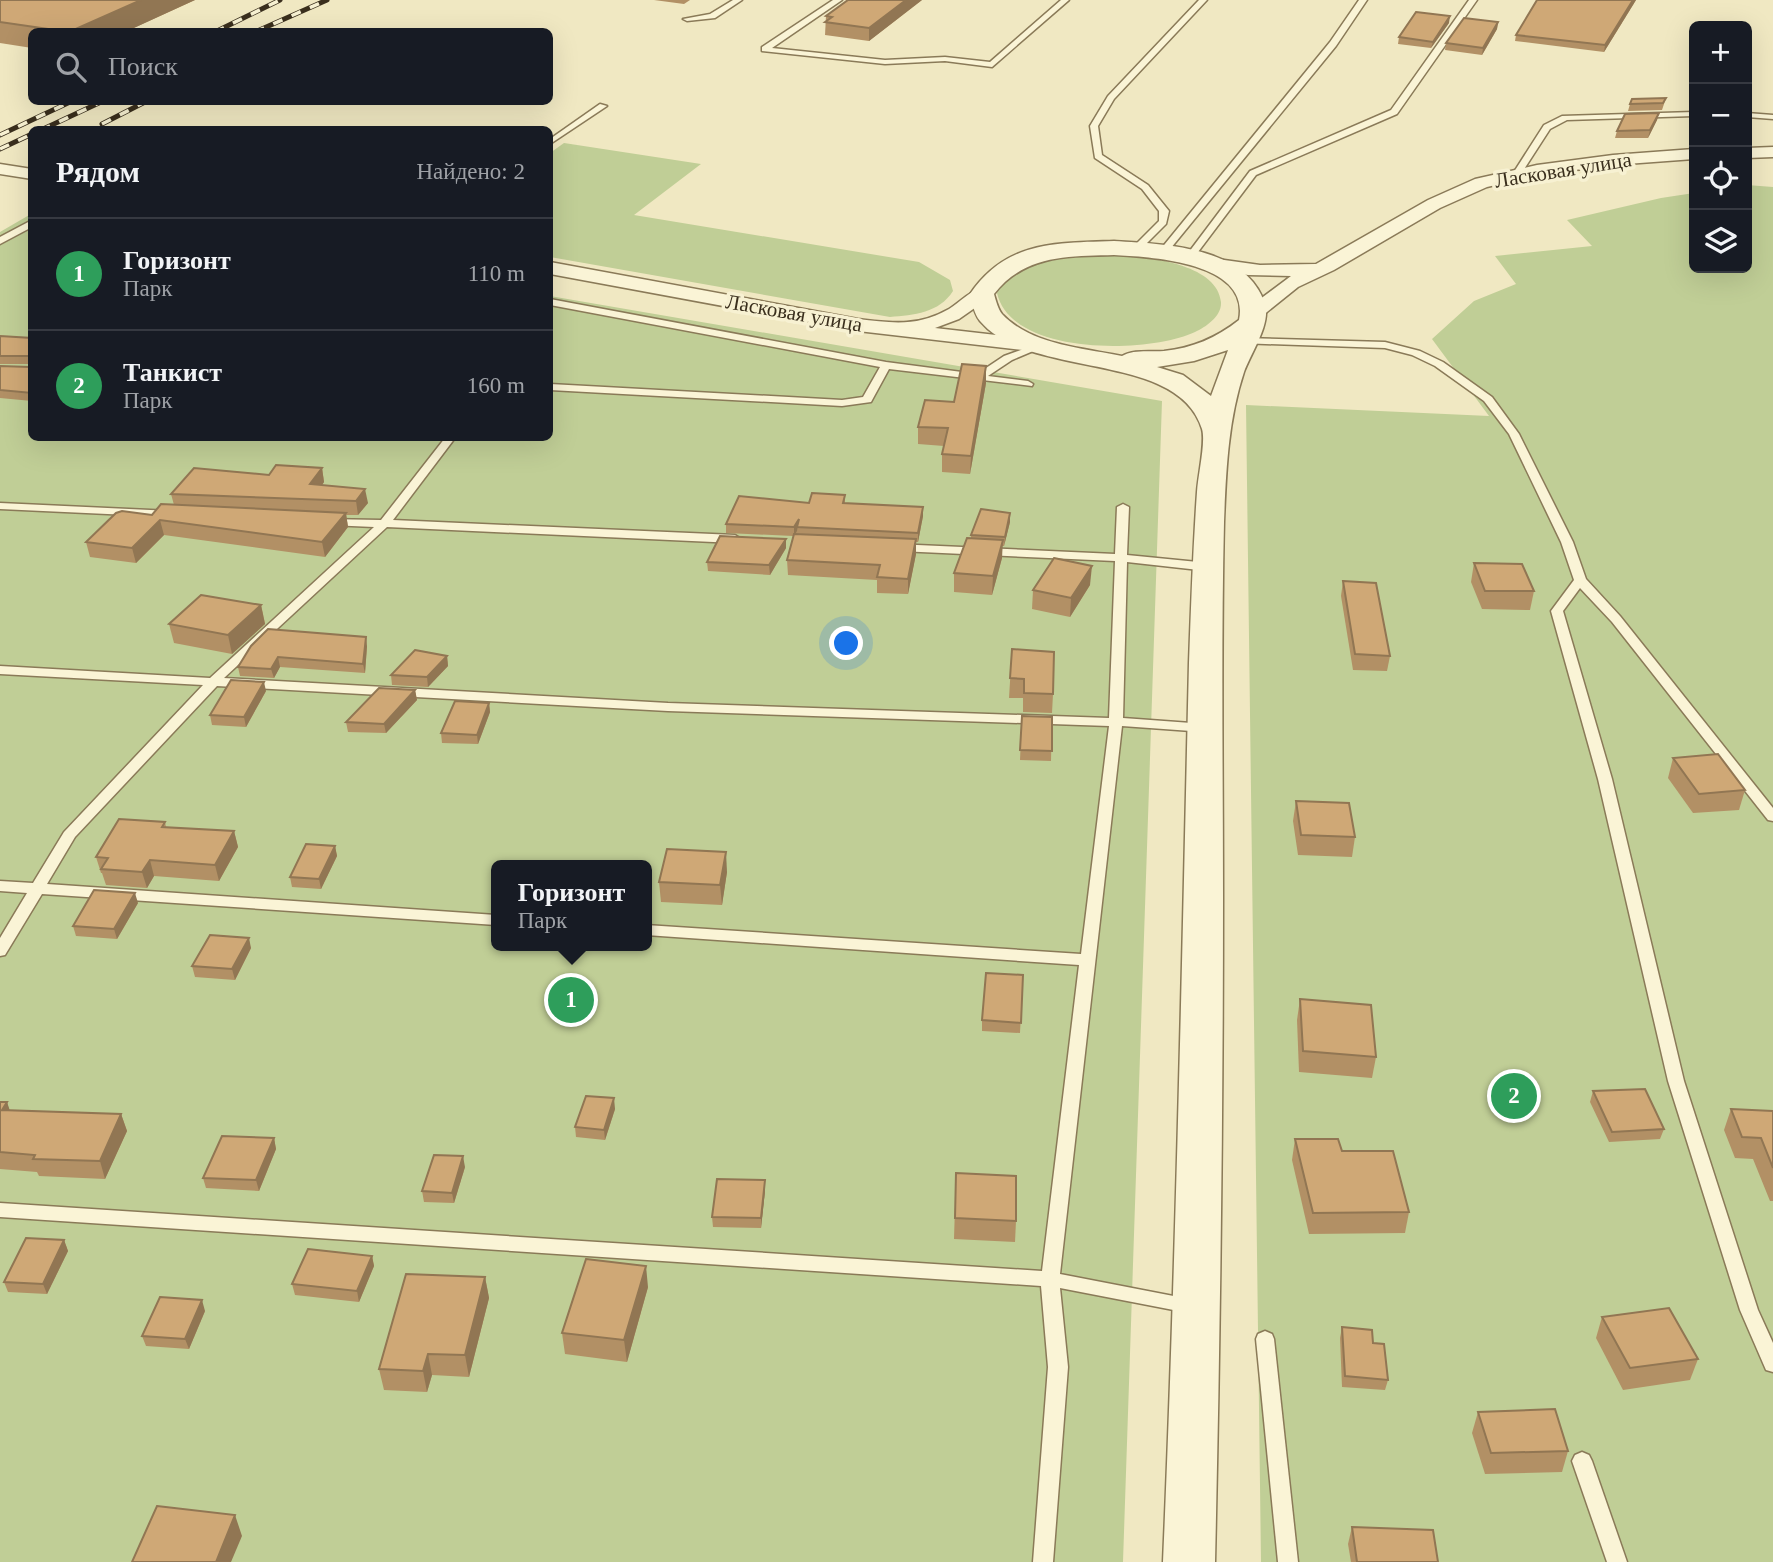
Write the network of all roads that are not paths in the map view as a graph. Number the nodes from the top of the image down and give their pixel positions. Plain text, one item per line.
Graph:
1 (738, 0) edge
2 (838, 0) edge
3 (1065, 0) edge
4 (1203, 0) edge
5 (1363, 0) edge
6 (1473, 0) edge
7 (687, 19) dead end
8 (603, 106) dead end
9 (1689, 114) edge
10 (1752, 115) edge
11 (1773, 117) edge
12 (553, 140) edge
13 (1773, 152) edge
14 (1752, 153) edge
15 (1689, 154) edge
16 (0, 169) edge
17 (28, 173) edge
18 (1516, 175) junction
19 (28, 225) edge
20 (0, 241) edge
21 (1137, 248) junction
22 (1163, 252) junction
23 (1200, 261) junction
24 (1327, 266) junction
25 (553, 269) edge
26 (982, 294) junction
27 (553, 303) edge
28 (858, 325) junction
29 (1249, 326) junction
30 (1040, 346) junction
31 (1096, 359) junction
32 (886, 365) junction
33 (979, 377) junction
34 (1028, 384) dead end
35 (553, 387) edge
36 (1216, 430) junction
37 (448, 441) edge
38 (0, 506) edge
39 (1123, 508) dead end
40 (192, 515) edge
41 (315, 521) edge
42 (384, 524) junction
43 (753, 540) edge
44 (890, 546) edge
45 (1122, 558) junction
46 (1208, 567) junction
47 (1580, 580) junction
48 (0, 670) edge
49 (214, 681) junction
50 (1116, 722) junction
51 (1206, 728) junction
52 (1773, 817) edge
53 (0, 886) edge
54 (37, 888) junction
55 (491, 919) edge
56 (652, 930) edge
57 (0, 951) edge
58 (1086, 960) junction
59 (0, 1210) edge
60 (1050, 1279) junction
61 (1198, 1308) junction
62 (1265, 1339) dead end
63 (1773, 1364) edge
64 (1582, 1461) dead end
65 (1043, 1562) edge
66 (1189, 1562) edge
67 (1288, 1562) edge
68 (1617, 1562) edge

1 - 7 lane
2 - 3 lane
4 - 21 lane
5 - 22 lane
6 - 23 lane
8 - 12 lane
9 - 18 lane
10 - 11 lane
13 - 14 street
15 - 18 street, Ласковая улица
16 - 17 street
18 - 24 street, Ласковая улица
19 - 20 lane
21 - 22 street
21 - 26 street
22 - 23 street
23 - 24 street
23 - 29 street
24 - 29 street, Ласковая улица
25 - 28 street, Ласковая улица
26 - 28 street
26 - 30 street
27 - 32 lane
28 - 30 street, Ласковая улица
29 - 31 street
29 - 36 street
29 - 47 lane
30 - 31 street
30 - 33 lane
31 - 36 street
32 - 33 lane
32 - 35 lane
33 - 34 lane
36 - 46 street
37 - 42 lane
38 - 40 lane
39 - 45 lane
41 - 42 lane
42 - 43 lane
42 - 49 lane
44 - 45 lane
45 - 46 lane
45 - 50 lane
46 - 51 street
47 - 52 lane
47 - 63 lane
48 - 49 lane
49 - 50 lane
49 - 54 lane
50 - 51 lane
50 - 58 lane
51 - 61 street
53 - 54 lane
54 - 55 lane
54 - 57 lane
56 - 58 lane
58 - 60 lane
59 - 60 lane
60 - 61 lane
60 - 65 lane
61 - 66 street
62 - 67 lane
64 - 68 lane

